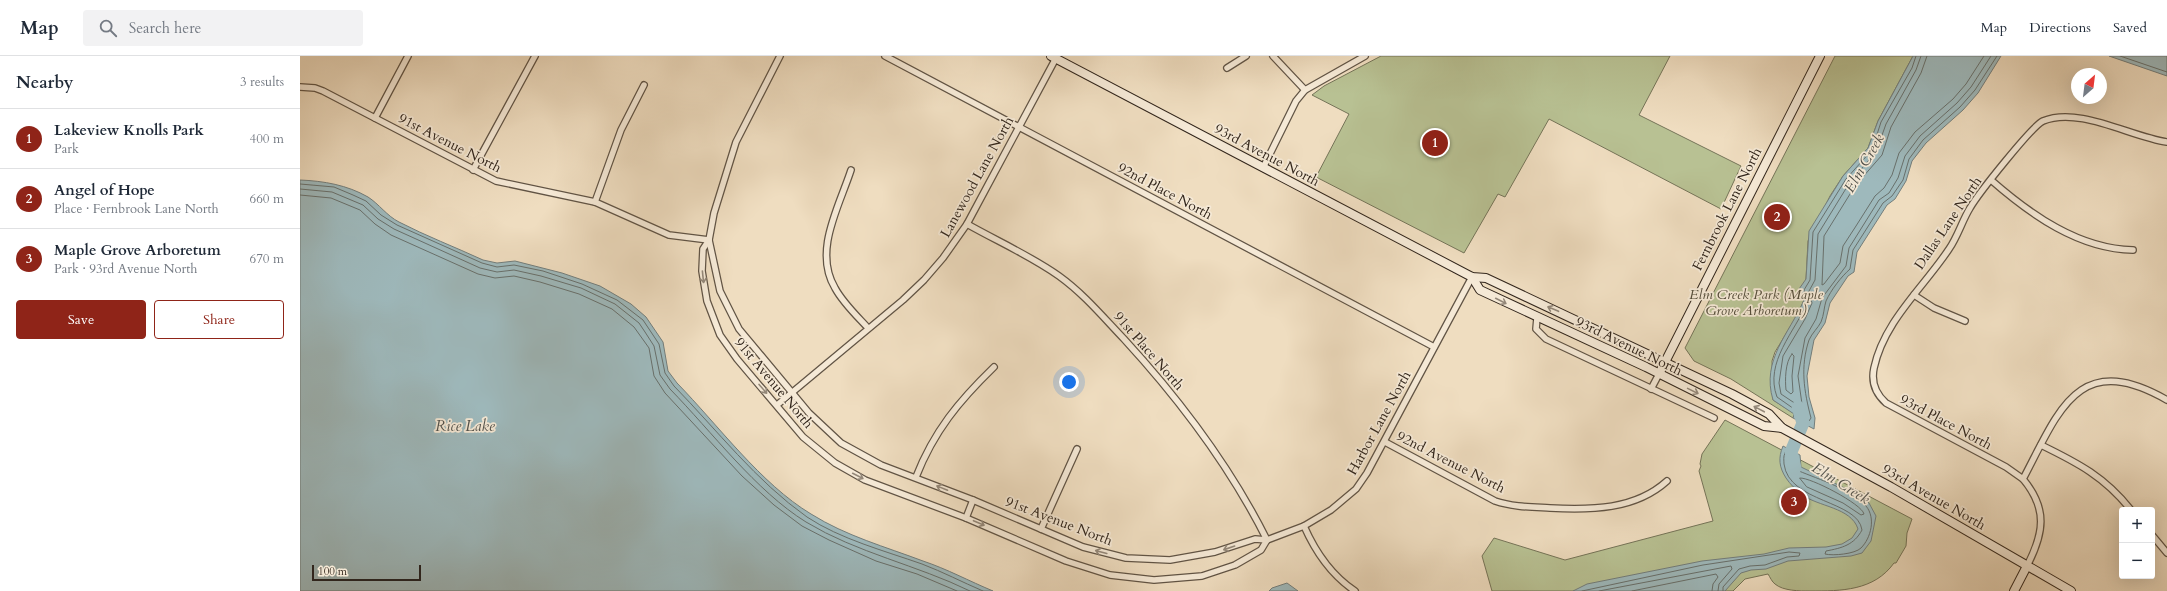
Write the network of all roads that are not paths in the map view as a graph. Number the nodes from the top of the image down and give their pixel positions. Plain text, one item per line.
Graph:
1 (408, 56) edge
2 (535, 56) edge
3 (780, 56) edge
4 (885, 56) edge
5 (1246, 56) edge
6 (1273, 56) edge
7 (1365, 56) edge
8 (1820, 56) edge
9 (1054, 57) edge
10 (1227, 68) dead end
11 (644, 85) dead end
12 (300, 87) edge
13 (1305, 90) junction
14 (375, 118) junction
15 (1019, 127) junction
16 (2167, 142) edge
17 (1263, 168) junction
18 (473, 170) junction
19 (851, 170) dead end
20 (1991, 180) junction
21 (595, 202) junction
22 (967, 224) junction
23 (709, 240) junction
24 (2134, 250) dead end
25 (1472, 277) junction
26 (1914, 294) junction
27 (1537, 318) junction
28 (1965, 321) dead end
29 (868, 328) junction
30 (1434, 347) junction
31 (1665, 361) junction
32 (994, 366) dead end
33 (1658, 374) junction
34 (1872, 375) joint
35 (1651, 389) junction
36 (792, 393) junction
37 (2167, 400) edge
38 (776, 405) junction
39 (1714, 418) dead end
40 (1782, 428) junction
41 (1385, 442) junction
42 (2041, 445) junction
43 (1076, 449) dead end
44 (916, 477) junction
45 (2023, 479) junction
46 (1667, 481) dead end
47 (973, 500) junction
48 (2129, 507) edge
49 (966, 518) junction
50 (1304, 526) junction
51 (1042, 529) junction
52 (2155, 539) edge
53 (1266, 540) junction
54 (2167, 553) edge
55 (2027, 566) junction
56 (1355, 591) edge
57 (2014, 591) edge
58 (2071, 591) edge

1 - 14 street
2 - 18 street
3 - 23 street
4 - 15 street, 92nd Place North
5 - 10 street
6 - 13 street
7 - 13 street
8 - 31 main road, Fernbrook Lane North
9 - 15 street, Lanewood Lane North
9 - 17 main road, 93rd Avenue North
11 - 21 street
12 - 14 street, 91st Avenue North
13 - 17 street
14 - 18 street, 91st Avenue North
15 - 22 street, Lanewood Lane North
15 - 30 street, 92nd Place North
16 - 20 street, Dallas Lane North
17 - 25 main road, 93rd Avenue North
18 - 21 street, 91st Avenue North
19 - 29 street
20 - 24 street
20 - 26 street, Dallas Lane North
21 - 23 street, 91st Avenue North
22 - 29 street, Lanewood Lane North
22 - 53 street, 91st Place North
23 - 36 street, 91st Avenue North
23 -> 38 street, 91st Avenue North
25 -> 27 main road, 93rd Avenue North
25 - 30 street, Harbor Lane North
31 -> 25 main road, 93rd Avenue North
26 - 28 street
26 - 34 street, Dallas Lane North
27 - 33 main road, 93rd Avenue North
27 - 35 street
29 - 36 street, Lanewood Lane North
30 - 41 street, Harbor Lane North
31 - 33 main road, Fernbrook Lane North
40 -> 31 main road, 93rd Avenue North
32 - 44 street
33 - 35 street
33 -> 40 main road, 93rd Avenue North
34 - 45 street, 93rd Place North
35 - 39 street
36 - 38 street, Lanewood Lane North
36 - 44 street, 91st Avenue North
37 - 42 street
38 -> 49 street, 91st Avenue North
40 - 55 main road, 93rd Avenue North
41 - 46 street, 92nd Avenue North
41 - 50 street, Harbor Lane North
42 - 45 street
42 - 48 street
43 - 51 street
47 -> 44 street, 91st Avenue North
45 - 55 street, 93rd Place North
47 - 49 street
47 - 51 street, 91st Avenue North
49 -> 53 street, 91st Avenue North
50 - 53 street, Harbor Lane North
50 - 56 street
53 -> 51 street, 91st Avenue North
52 - 54 street
55 - 57 main road
55 - 58 main road, 93rd Avenue North

